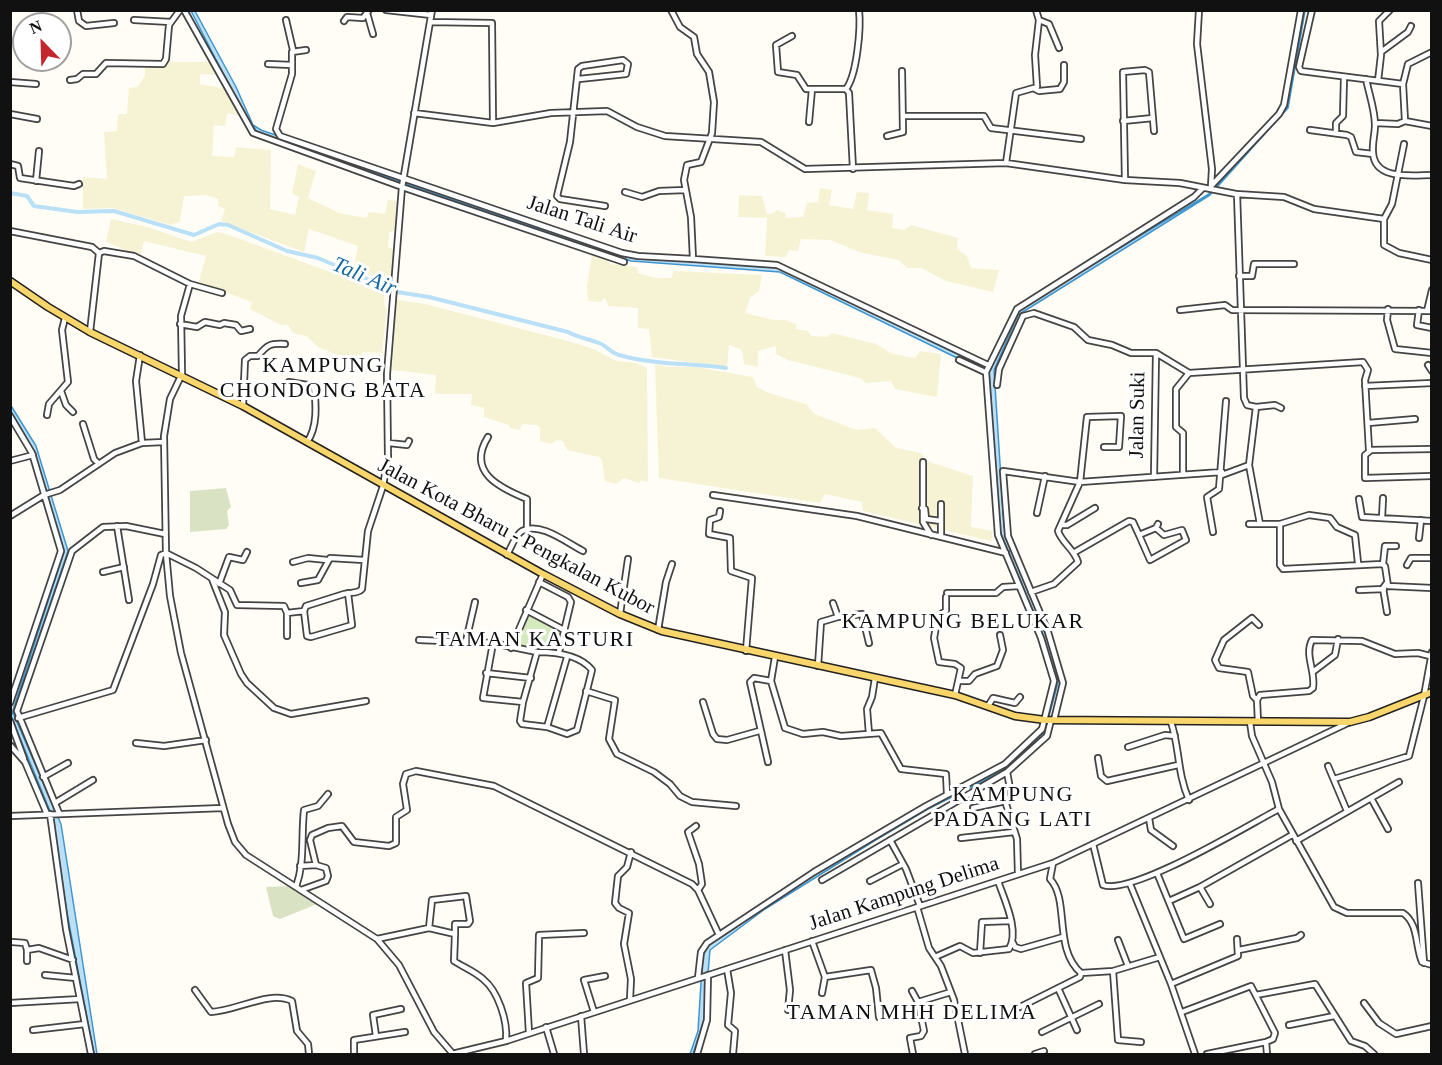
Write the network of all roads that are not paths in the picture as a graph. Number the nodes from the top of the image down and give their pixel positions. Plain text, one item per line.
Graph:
1 (77, 10) edge
2 (182, 10) edge
3 (386, 10) edge
4 (671, 10) edge
5 (859, 10) edge
6 (1036, 10) edge
7 (1199, 10) edge
8 (1301, 10) edge
9 (1312, 10) edge
10 (1390, 10) edge
11 (368, 12) edge
12 (431, 13) edge
13 (134, 20) dead end
14 (286, 20) dead end
15 (1039, 20) junction
16 (344, 21) dead end
17 (171, 22) junction
18 (430, 22) junction
19 (114, 23) dead end
20 (1411, 26) dead end
21 (373, 34) dead end
22 (792, 36) dead end
23 (1059, 48) dead end
24 (293, 50) junction
25 (306, 50) dead end
26 (1381, 52) junction
27 (1431, 52) edge
28 (268, 64) dead end
29 (292, 65) junction
30 (1064, 65) dead end
31 (902, 71) dead end
32 (1344, 77) junction
33 (579, 79) junction
34 (1366, 79) junction
35 (70, 80) dead end
36 (1378, 81) junction
37 (10, 82) edge
38 (36, 84) dead end
39 (1403, 84) junction
40 (812, 89) junction
41 (846, 89) junction
42 (1035, 89) junction
43 (575, 112) junction
44 (414, 113) junction
45 (10, 114) edge
46 (903, 116) junction
47 (1153, 118) junction
48 (38, 119) dead end
49 (1123, 121) junction
50 (1406, 121) junction
51 (809, 122) dead end
52 (493, 123) junction
53 (1375, 123) junction
54 (1431, 126) edge
55 (1009, 130) junction
56 (1310, 130) dead end
57 (1154, 131) dead end
58 (1336, 132) junction
59 (887, 136) dead end
60 (709, 138) junction
61 (1081, 139) dead end
62 (1404, 144) dead end
63 (39, 151) dead end
64 (1373, 154) junction
65 (1006, 163) junction
66 (10, 164) edge
67 (853, 169) junction
68 (1431, 175) edge
69 (1399, 176) junction
70 (403, 177) junction
71 (1125, 180) junction
72 (36, 181) junction
73 (79, 184) dead end
74 (402, 186) junction
75 (1209, 188) junction
76 (685, 190) junction
77 (625, 192) dead end
78 (1238, 194) junction
79 (605, 206) dead end
80 (1384, 219) junction
81 (10, 231) edge
82 (99, 253) junction
83 (693, 259) junction
84 (1431, 260) edge
85 (624, 262) dead end
86 (1294, 264) dead end
87 (1239, 276) junction
88 (10, 281) edge
89 (190, 284) junction
90 (1431, 290) edge
91 (222, 293) dead end
92 (1017, 309) junction
93 (1388, 309) junction
94 (1180, 310) dead end
95 (1242, 310) junction
96 (1419, 310) junction
97 (1429, 311) edge
98 (1023, 316) junction
99 (65, 318) junction
100 (180, 324) junction
101 (1431, 328) edge
102 (250, 329) dead end
103 (90, 332) junction
104 (285, 344) dead end
105 (1156, 353) junction
106 (1431, 353) edge
107 (140, 355) junction
108 (959, 360) dead end
109 (1428, 365) dead end
110 (1243, 368) junction
111 (987, 369) junction
112 (1431, 371) edge
113 (1190, 373) junction
114 (182, 374) junction
115 (289, 382) dead end
116 (1431, 383) edge
117 (998, 385) dead end
118 (1365, 386) junction
119 (62, 391) junction
120 (1226, 401) dead end
121 (243, 406) junction
122 (1256, 407) junction
123 (1281, 408) dead end
124 (73, 412) dead end
125 (47, 415) dead end
126 (10, 416) edge
127 (1416, 419) dead end
128 (1368, 423) junction
129 (82, 424) dead end
130 (488, 437) dead end
131 (409, 441) dead end
132 (164, 442) junction
133 (307, 442) junction
134 (142, 443) junction
135 (389, 443) junction
136 (1104, 447) dead end
137 (1431, 449) edge
138 (1370, 451) junction
139 (33, 455) junction
140 (10, 461) edge
141 (923, 462) dead end
142 (99, 464) junction
143 (1249, 465) junction
144 (1222, 473) junction
145 (1184, 474) junction
146 (1045, 476) junction
147 (1431, 476) edge
148 (1154, 477) junction
149 (1080, 482) junction
150 (383, 486) junction
151 (47, 494) junction
152 (713, 495) dead end
153 (1383, 498) dead end
154 (1359, 499) dead end
155 (941, 504) dead end
156 (922, 508) junction
157 (1095, 508) dead end
158 (720, 511) dead end
159 (1037, 513) dead end
160 (10, 516) edge
161 (1382, 518) junction
162 (1421, 520) junction
163 (941, 521) junction
164 (1431, 521) edge
165 (1249, 524) dead end
166 (1260, 524) junction
167 (1280, 524) junction
168 (1061, 525) junction
169 (117, 526) junction
170 (527, 529) junction
171 (1213, 532) dead end
172 (165, 534) junction
173 (931, 535) junction
174 (1139, 535) junction
175 (941, 537) junction
176 (1419, 538) dead end
177 (1396, 546) dead end
178 (583, 551) dead end
179 (247, 552) dead end
180 (1075, 552) junction
181 (166, 553) junction
182 (1006, 553) junction
183 (507, 555) junction
184 (1431, 558) edge
185 (628, 559) dead end
186 (327, 560) junction
187 (364, 560) junction
188 (293, 562) dead end
189 (1359, 563) junction
190 (672, 564) dead end
191 (1383, 564) junction
192 (1407, 565) dead end
193 (124, 567) junction
194 (102, 572) dead end
195 (543, 574) junction
196 (212, 579) junction
197 (539, 582) junction
198 (301, 583) dead end
199 (219, 584) junction
200 (1019, 586) junction
201 (1385, 586) junction
202 (1431, 588) edge
203 (1359, 590) dead end
204 (1031, 592) junction
205 (348, 593) junction
206 (129, 600) dead end
207 (475, 602) dead end
208 (833, 603) dead end
209 (526, 610) junction
210 (304, 611) junction
211 (1387, 612) dead end
212 (287, 614) junction
213 (620, 614) junction
214 (838, 617) junction
215 (1259, 625) dead end
216 (564, 630) junction
217 (658, 630) junction
218 (1000, 635) dead end
219 (287, 636) dead end
220 (1338, 639) junction
221 (419, 640) dead end
222 (466, 640) junction
223 (493, 643) junction
224 (869, 643) dead end
225 (512, 648) junction
226 (747, 651) junction
227 (537, 652) junction
228 (559, 652) junction
229 (1431, 654) edge
230 (567, 657) junction
231 (775, 657) junction
232 (818, 666) junction
233 (1314, 671) junction
234 (486, 673) junction
235 (531, 678) junction
236 (875, 678) junction
237 (771, 681) junction
238 (959, 681) junction
239 (586, 691) junction
240 (1431, 692) edge
241 (955, 695) junction
242 (1424, 696) junction
243 (1020, 697) dead end
244 (1257, 700) junction
245 (366, 701) dead end
246 (1007, 701) junction
247 (523, 702) junction
248 (703, 702) dead end
249 (10, 703) edge
250 (988, 706) junction
251 (1004, 712) junction
252 (18, 718) junction
253 (1050, 720) junction
254 (10, 721) edge
255 (1171, 722) junction
256 (1250, 722) junction
257 (1258, 722) junction
258 (1350, 722) junction
259 (547, 727) junction
260 (759, 731) junction
261 (869, 734) junction
262 (1175, 736) junction
263 (206, 740) junction
264 (136, 743) dead end
265 (10, 745) edge
266 (1128, 747) dead end
267 (1098, 758) dead end
268 (25, 762) junction
269 (768, 762) dead end
270 (68, 763) dead end
271 (1178, 765) junction
272 (1264, 765) junction
273 (1328, 766) dead end
274 (1007, 772) junction
275 (43, 777) junction
276 (1334, 778) junction
277 (93, 780) dead end
278 (1399, 782) dead end
279 (328, 794) dead end
280 (947, 794) junction
281 (1371, 798) junction
282 (1189, 800) junction
283 (1006, 801) junction
284 (55, 803) junction
285 (736, 807) dead end
286 (223, 808) junction
287 (973, 808) dead end
288 (1279, 809) junction
289 (1347, 811) junction
290 (58, 813) junction
291 (49, 814) junction
292 (10, 816) edge
293 (1149, 818) junction
294 (696, 826) dead end
295 (1388, 829) dead end
296 (1014, 832) junction
297 (1292, 835) junction
298 (961, 838) dead end
299 (890, 840) junction
300 (1296, 841) junction
301 (1094, 844) junction
302 (1173, 846) dead end
303 (631, 852) junction
304 (1053, 863) junction
305 (903, 864) junction
306 (316, 865) junction
307 (300, 866) junction
308 (1157, 873) junction
309 (1018, 874) junction
310 (822, 880) dead end
311 (870, 881) dead end
312 (998, 881) junction
313 (1418, 883) dead end
314 (1130, 884) junction
315 (1200, 887) junction
316 (299, 889) junction
317 (698, 890) junction
318 (1169, 901) junction
319 (1210, 904) dead end
320 (919, 907) junction
321 (1011, 921) junction
322 (1420, 921) junction
323 (1412, 922) junction
324 (1220, 924) dead end
325 (429, 928) junction
326 (584, 933) dead end
327 (455, 934) junction
328 (719, 935) junction
329 (1301, 935) dead end
330 (1063, 937) junction
331 (377, 939) junction
332 (1237, 939) dead end
333 (1118, 940) dead end
334 (812, 941) junction
335 (12, 942) dead end
336 (1013, 943) junction
337 (27, 950) junction
338 (785, 950) junction
339 (1239, 950) junction
340 (980, 953) junction
341 (935, 957) junction
342 (1160, 957) junction
343 (73, 960) junction
344 (27, 961) dead end
345 (1424, 963) junction
346 (1431, 965) edge
347 (1128, 966) junction
348 (727, 969) junction
349 (1113, 971) junction
350 (1081, 973) junction
351 (45, 975) dead end
352 (708, 975) junction
353 (605, 976) dead end
354 (825, 977) junction
355 (76, 978) junction
356 (699, 978) junction
357 (1172, 984) junction
358 (1058, 988) junction
359 (195, 990) dead end
360 (912, 991) dead end
361 (951, 992) junction
362 (822, 993) dead end
363 (1256, 995) junction
364 (80, 999) junction
365 (630, 999) junction
366 (918, 1002) junction
367 (10, 1003) edge
368 (1364, 1003) dead end
369 (1099, 1004) dead end
370 (1020, 1007) dead end
371 (401, 1009) dead end
372 (788, 1010) dead end
373 (594, 1012) junction
374 (1182, 1012) junction
375 (581, 1016) junction
376 (1071, 1016) junction
377 (1334, 1016) junction
378 (879, 1017) dead end
379 (85, 1024) junction
380 (1289, 1025) dead end
381 (1431, 1026) edge
382 (546, 1027) junction
383 (33, 1030) dead end
384 (1077, 1030) dead end
385 (405, 1032) dead end
386 (1042, 1032) dead end
387 (529, 1033) junction
388 (376, 1036) junction
389 (506, 1041) junction
390 (1141, 1041) dead end
391 (1266, 1042) junction
392 (1044, 1051) dead end
393 (91, 1054) edge
394 (309, 1054) edge
395 (354, 1054) edge
396 (453, 1054) edge
397 (554, 1054) edge
398 (584, 1054) edge
399 (697, 1054) edge
400 (733, 1054) edge
401 (913, 1054) edge
402 (965, 1054) edge
403 (1035, 1054) edge
404 (1195, 1054) edge
405 (1207, 1054) edge
406 (1267, 1054) edge
407 (1374, 1054) edge

1 - 19 street
2 - 17 street
2 - 74 street, Jalan Tali Air
3 - 12 street
4 - 60 street
5 - 41 street
6 - 15 street
7 - 75 street
8 - 75 street
9 - 32 street
10 - 26 street
11 - 16 street
11 - 21 street
12 - 18 street
13 - 17 street
14 - 24 street
15 - 23 street
15 - 42 street
17 - 35 street
18 - 44 street
18 - 52 street
20 - 26 street
22 - 40 street
24 - 25 street
24 - 29 street
26 - 36 street
27 - 39 street
28 - 29 street
29 - 70 street, Jalan Tali Air
30 - 42 street
31 - 46 street
32 - 34 street
32 - 58 street
33 - 33 street
33 - 43 street
34 - 36 street
34 - 53 street
36 - 39 street
37 - 38 street
39 - 50 street
40 - 41 street
40 - 51 street
41 - 67 street
42 - 55 street
43 - 52 street
43 - 60 street
43 - 79 street
44 - 52 street
44 - 70 street
45 - 48 street
46 - 55 street
46 - 59 street
47 - 49 street
47 - 49 street
47 - 57 street
49 - 71 street
50 - 53 street
50 - 54 street
53 - 64 street
55 - 61 street
55 - 65 street
56 - 58 street
58 - 64 street
60 - 67 street
60 - 76 street
62 - 69 street
63 - 72 street
64 - 69 street
65 - 67 street
65 - 71 street
66 - 72 street
68 - 69 street
69 - 80 street
70 - 74 street
70 - 83 street, Jalan Tali Air
71 - 75 street
72 - 73 street
74 - 85 street, Jalan Tali Air
74 - 135 street
75 - 78 street
75 - 92 street
76 - 77 street
76 - 83 street
78 - 80 street
78 - 87 street
80 - 84 street
81 - 82 street
82 - 89 street
82 - 103 street
83 - 111 street, Jalan Tali Air
86 - 87 street
87 - 95 street
88 - 99 main road, Jalan Kota Bharu - Pengkalan Kubor
89 - 91 street
89 - 100 street
90 - 97 street
92 - 98 street
92 - 111 street
93 - 95 street
93 - 96 street
93 - 106 street
94 - 95 street
95 - 110 street
96 - 97 street
96 - 101 street
98 - 105 street
98 - 117 street
99 - 103 main road, Jalan Kota Bharu - Pengkalan Kubor
99 - 119 street
100 - 102 street
100 - 114 street
103 - 107 main road, Jalan Kota Bharu - Pengkalan Kubor
104 - 121 street
105 - 113 street
105 - 148 street, Jalan Suki
107 - 114 main road, Jalan Kota Bharu - Pengkalan Kubor
107 - 134 street
108 - 111 street
109 - 112 street
110 - 113 street
110 - 118 street
110 - 122 street
111 - 182 street
113 - 145 street
114 - 121 main road, Jalan Kota Bharu - Pengkalan Kubor
114 - 132 street
115 - 133 street
116 - 118 street
118 - 128 street
119 - 124 street
119 - 125 street
120 - 144 street
121 - 133 main road, Jalan Kota Bharu - Pengkalan Kubor
122 - 123 street
122 - 143 street
126 - 139 street
127 - 128 street
128 - 138 street
129 - 142 street
130 - 170 street
131 - 135 street
132 - 134 street
132 - 172 street
133 - 150 main road, Jalan Kota Bharu - Pengkalan Kubor
134 - 142 street
135 - 150 street
136 - 149 street
137 - 138 street
138 - 147 street
139 - 140 street
139 - 151 street
141 - 156 street
142 - 151 street
143 - 144 street
143 - 166 street
144 - 145 street
144 - 171 street
145 - 148 street
146 - 149 street
146 - 159 street
146 - 204 street
148 - 149 street
149 - 168 street
150 - 183 main road, Jalan Kota Bharu - Pengkalan Kubor
150 - 187 street
151 - 160 street
151 - 249 street
152 - 173 street
153 - 161 street
154 - 161 street
155 - 163 street
156 - 163 street
156 - 173 street
157 - 168 street
158 - 226 street
161 - 162 street
162 - 164 street
162 - 176 street
163 - 175 street
165 - 166 street
166 - 167 street
167 - 189 street
167 - 189 street
168 - 180 street
169 - 172 street
169 - 193 street
169 - 252 street
170 - 178 street
170 - 183 street
172 - 181 street
173 - 175 street
174 - 174 street
174 - 180 street
175 - 182 street
177 - 191 street
179 - 199 street
180 - 204 street
181 - 196 street
181 - 252 street
181 - 263 street
182 - 200 street
183 - 195 main road, Jalan Kota Bharu - Pengkalan Kubor
184 - 192 street
185 - 213 street
186 - 187 street
186 - 188 street
186 - 198 street
187 - 205 street
189 - 191 street
190 - 217 street
191 - 201 street
193 - 194 street
193 - 206 street
195 - 197 street
195 - 213 main road, Jalan Kota Bharu - Pengkalan Kubor
196 - 199 street
196 - 245 street
197 - 209 street
197 - 216 street
199 - 212 street
200 - 238 street
200 - 253 street
201 - 202 street
201 - 203 street
201 - 211 street
204 - 253 street
205 - 210 street
205 - 210 street
207 - 222 street
208 - 214 street
209 - 216 street
209 - 225 street
210 - 212 street
212 - 219 street
213 - 217 main road, Jalan Kota Bharu - Pengkalan Kubor
214 - 224 street
214 - 232 street
215 - 244 street
216 - 228 street
217 - 226 main road, Jalan Kota Bharu - Pengkalan Kubor
218 - 238 street
220 - 229 street
220 - 233 street
220 - 233 street
221 - 222 street
222 - 223 street
223 - 225 street
223 - 234 street
225 - 227 street
226 - 231 main road, Jalan Kota Bharu - Pengkalan Kubor
227 - 228 street
227 - 235 street
228 - 230 street
229 - 242 street
230 - 239 street
230 - 259 street
231 - 232 main road, Jalan Kota Bharu - Pengkalan Kubor
231 - 237 street
232 - 236 main road, Jalan Kota Bharu - Pengkalan Kubor
233 - 244 street
234 - 235 street
234 - 247 street
235 - 247 street
236 - 241 main road, Jalan Kota Bharu - Pengkalan Kubor
236 - 261 street
237 - 260 street
237 - 261 street
238 - 241 street
239 - 259 street
239 - 285 street
240 - 242 main road, Jalan Kota Bharu - Pengkalan Kubor
241 - 250 main road, Jalan Kota Bharu - Pengkalan Kubor
242 - 258 main road, Jalan Kota Bharu - Pengkalan Kubor
242 - 276 street
243 - 246 street
244 - 257 street
246 - 250 street
246 - 251 street
247 - 259 street
248 - 260 street
250 - 251 main road, Jalan Kota Bharu - Pengkalan Kubor
251 - 253 main road, Jalan Kota Bharu - Pengkalan Kubor
252 - 275 street
253 - 255 main road, Jalan Kota Bharu - Pengkalan Kubor
253 - 274 street
253 - 280 street
254 - 268 street
255 - 256 main road, Jalan Kota Bharu - Pengkalan Kubor
255 - 262 street
256 - 257 main road, Jalan Kota Bharu - Pengkalan Kubor
256 - 272 street
257 - 258 main road, Jalan Kota Bharu - Pengkalan Kubor
258 - 272 street, Jalan Kampung Delima
260 - 269 street
261 - 280 street
262 - 266 street
262 - 271 street
263 - 264 street
263 - 286 street
265 - 268 street
267 - 271 street
268 - 291 street
270 - 275 street
271 - 282 street
272 - 282 street, Jalan Kampung Delima
272 - 288 street
273 - 276 street
274 - 283 street
274 - 299 street
275 - 284 street
276 - 289 street
277 - 284 street
278 - 281 street
279 - 307 street
280 - 328 street
281 - 289 street
281 - 295 street
282 - 293 street, Jalan Kampung Delima
283 - 287 street
283 - 296 street
284 - 290 street
286 - 290 street
286 - 316 street
288 - 297 street
288 - 308 street
289 - 300 street
290 - 291 street
291 - 292 street
291 - 343 street
293 - 301 street, Jalan Kampung Delima
293 - 302 street
294 - 317 street
296 - 298 street
296 - 309 street
297 - 300 street
297 - 315 street
299 - 305 street
299 - 310 street
300 - 323 street
301 - 304 street, Jalan Kampung Delima
301 - 314 street
303 - 306 street
303 - 317 street
303 - 365 street
304 - 309 street, Jalan Kampung Delima
304 - 330 street
305 - 311 street
305 - 320 street
306 - 307 street
306 - 316 street
307 - 316 street
308 - 314 street
308 - 318 street
309 - 312 street, Jalan Kampung Delima
312 - 320 street, Jalan Kampung Delima
312 - 321 street
313 - 322 street
314 - 342 street
315 - 318 street
315 - 319 street
316 - 331 street
317 - 328 street
318 - 324 street
320 - 334 street, Jalan Kampung Delima
320 - 341 street
321 - 336 street
321 - 340 street
322 - 323 street
322 - 345 street
323 - 345 street
325 - 327 street
325 - 327 street
325 - 331 street
326 - 387 street
327 - 389 street
328 - 356 street
329 - 339 street
330 - 336 street
330 - 350 street
331 - 396 street
332 - 339 street
333 - 347 street
334 - 338 street, Jalan Kampung Delima
334 - 354 street
335 - 337 street
336 - 340 street
337 - 343 street
337 - 344 street
338 - 348 street, Jalan Kampung Delima
338 - 372 street
339 - 357 street
340 - 341 street
341 - 361 street
342 - 347 street
342 - 357 street
343 - 355 street
345 - 346 street
347 - 349 street
348 - 352 street, Jalan Kampung Delima
348 - 400 street
349 - 350 street
349 - 390 street
350 - 358 street
351 - 355 street
352 - 356 street, Jalan Kampung Delima
352 - 399 street
353 - 373 street
354 - 362 street
354 - 378 street
355 - 364 street
356 - 365 street, Jalan Kampung Delima
357 - 374 street
358 - 370 street
358 - 376 street
359 - 394 street
360 - 366 street
361 - 366 street
361 - 402 street
363 - 374 street
363 - 377 street
363 - 391 street
364 - 367 street
364 - 379 street
365 - 373 street, Jalan Kampung Delima
366 - 401 street
368 - 381 street
369 - 376 street
371 - 388 street
373 - 375 street, Jalan Kampung Delima
374 - 404 street
375 - 382 street, Jalan Kampung Delima
375 - 398 street
376 - 384 street
376 - 386 street
377 - 380 street
377 - 407 street
379 - 383 street
379 - 393 street
382 - 387 street, Jalan Kampung Delima
382 - 397 street
385 - 388 street
387 - 389 street, Jalan Kampung Delima
388 - 395 street
389 - 396 street, Jalan Kampung Delima
391 - 405 street
391 - 406 street
392 - 403 street

